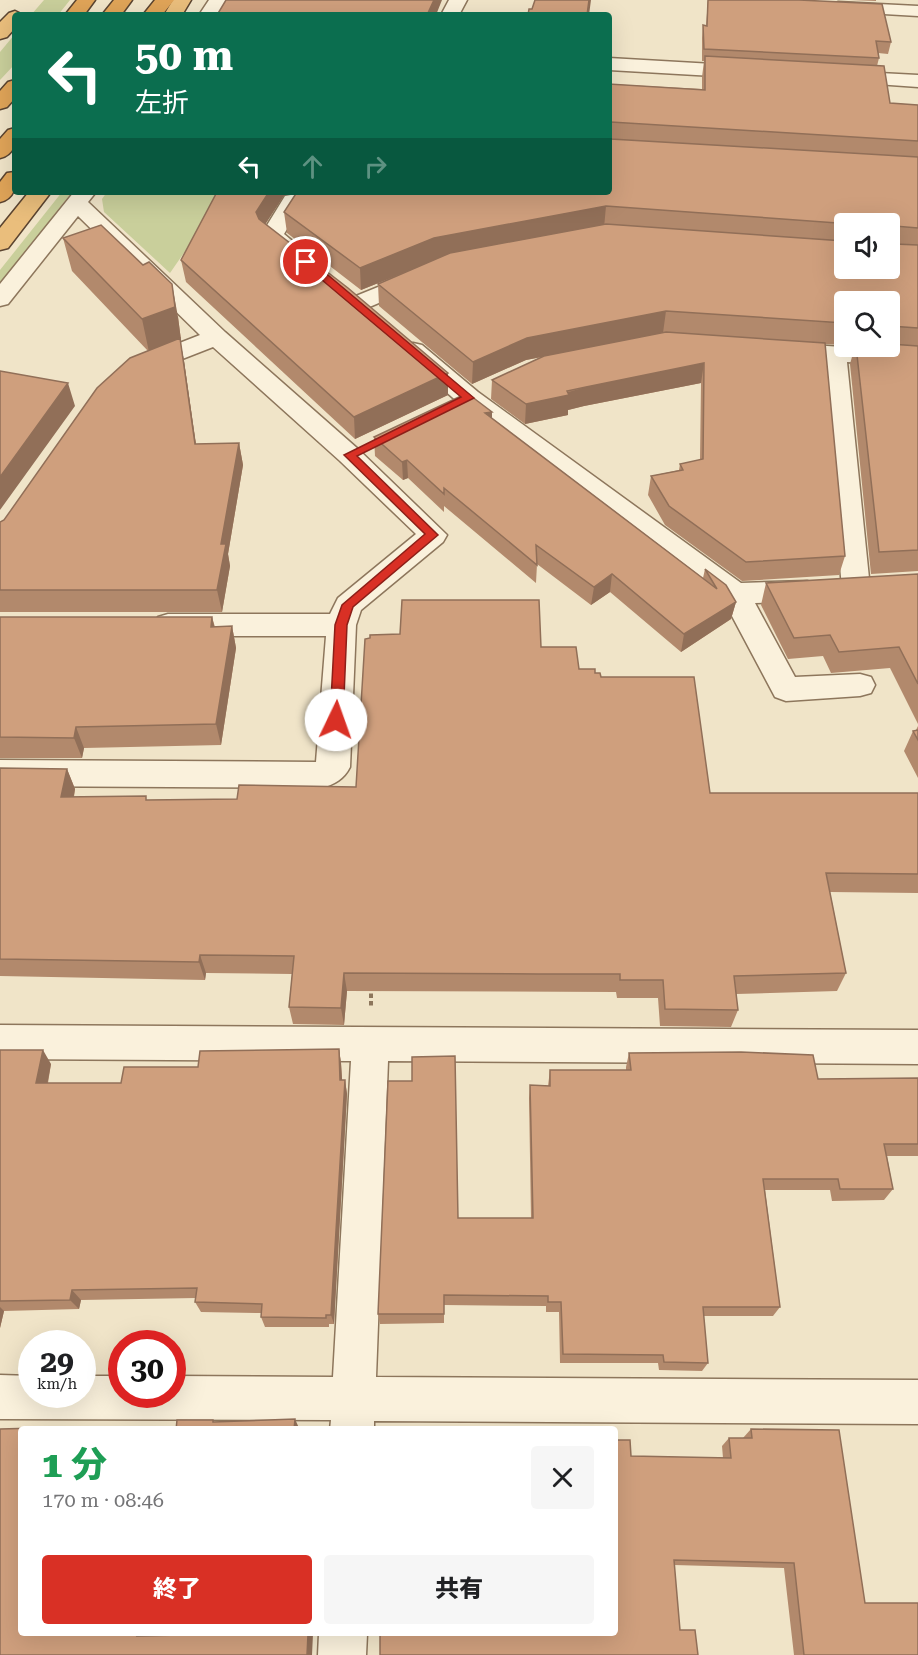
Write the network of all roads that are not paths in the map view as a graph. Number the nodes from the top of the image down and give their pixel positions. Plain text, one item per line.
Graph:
1 (31, 0) edge
2 (86, 0) edge
3 (123, 0) edge
4 (165, 0) edge
5 (816, 6) edge
6 (918, 11) edge
7 (20, 12) edge
8 (76, 12) edge
9 (113, 12) edge
10 (155, 12) edge
11 (12, 20) edge
12 (0, 33) edge
13 (612, 64) edge
14 (764, 73) edge
15 (823, 76) edge
16 (918, 81) edge
17 (12, 90) edge
18 (0, 104) edge
19 (12, 138) edge
20 (0, 152) edge
21 (12, 181) edge
22 (0, 195) edge
23 (38, 195) edge
24 (328, 195) edge
25 (81, 197) edge
26 (0, 243) edge
27 (443, 267) edge
28 (341, 290) junction
29 (0, 298) edge
30 (377, 319) edge
31 (395, 334) edge
32 (216, 337) junction
33 (754, 349) edge
34 (834, 354) edge
35 (834, 357) edge
36 (884, 357) edge
37 (918, 359) edge
38 (120, 375) edge
39 (497, 384) edge
40 (459, 403) junction
41 (735, 594) junction
42 (141, 625) edge
43 (341, 625) junction
44 (860, 685) dead end
45 (0, 773) edge
46 (0, 1042) edge
47 (370, 1045) junction
48 (918, 1047) edge
49 (0, 1397) edge
50 (918, 1402) edge
51 (353, 1415) edge
52 (342, 1636) edge
53 (342, 1655) edge

1 - 7 highway
2 - 8 highway
3 - 9 highway
4 - 10 highway
5 - 6 street
11 - 12 highway
13 - 14 street
15 - 16 street
17 - 18 highway
19 - 20 highway
21 - 22 highway
23 - 26 highway
24 - 28 street
25 - 29 street
25 - 32 street
27 - 28 street
28 - 30 street
31 - 40 street
32 - 38 street
32 - 43 street
33 - 34 street
35 - 41 street
36 - 37 street
39 - 40 street
40 - 41 street
41 - 44 street
42 - 43 street
43 - 45 street
46 - 47 street
47 - 48 street
47 - 51 street
49 - 51 street
50 - 51 street
52 - 53 street

